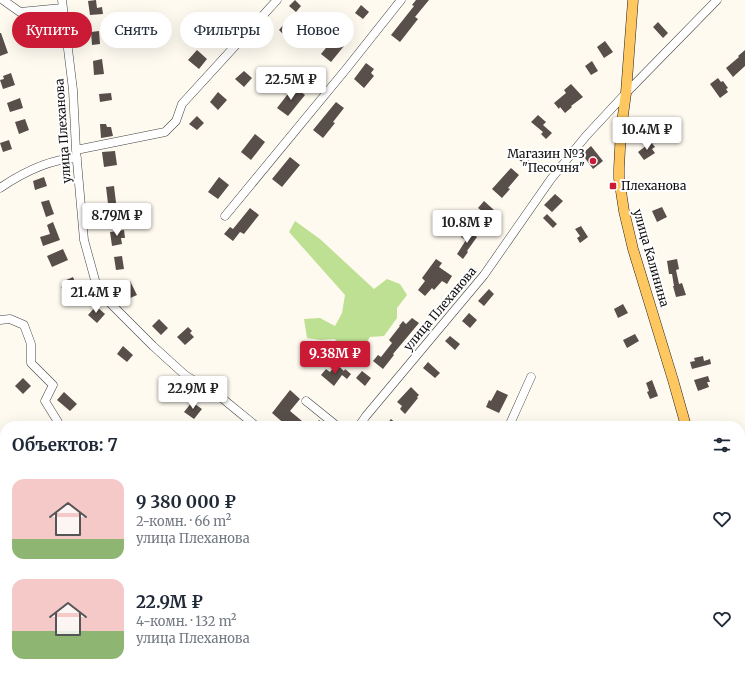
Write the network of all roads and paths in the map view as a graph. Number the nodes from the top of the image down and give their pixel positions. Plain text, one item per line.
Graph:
1 (3, 0) edge
2 (276, 0) edge
3 (401, 0) edge
4 (633, 0) edge
5 (717, 0) edge
6 (62, 4) edge
7 (626, 93) junction
8 (76, 154) junction
9 (0, 188) edge
10 (225, 216) dead end
11 (0, 320) edge
12 (531, 377) dead end
13 (306, 401) dead end
14 (57, 421) edge
15 (250, 421) edge
16 (331, 421) edge
17 (363, 421) edge
18 (511, 421) edge
19 (685, 421) edge

1 - 6 street
2 - 8 street
3 - 10 street
4 - 7 main road, улица Калинина
5 - 7 street, улица Плеханова
6 - 8 street, улица Плеханова
7 - 17 street, улица Плеханова
7 - 19 main road, улица Калинина
8 - 9 street
8 - 15 street, улица Плеханова
11 - 14 street
12 - 18 street
13 - 16 street

